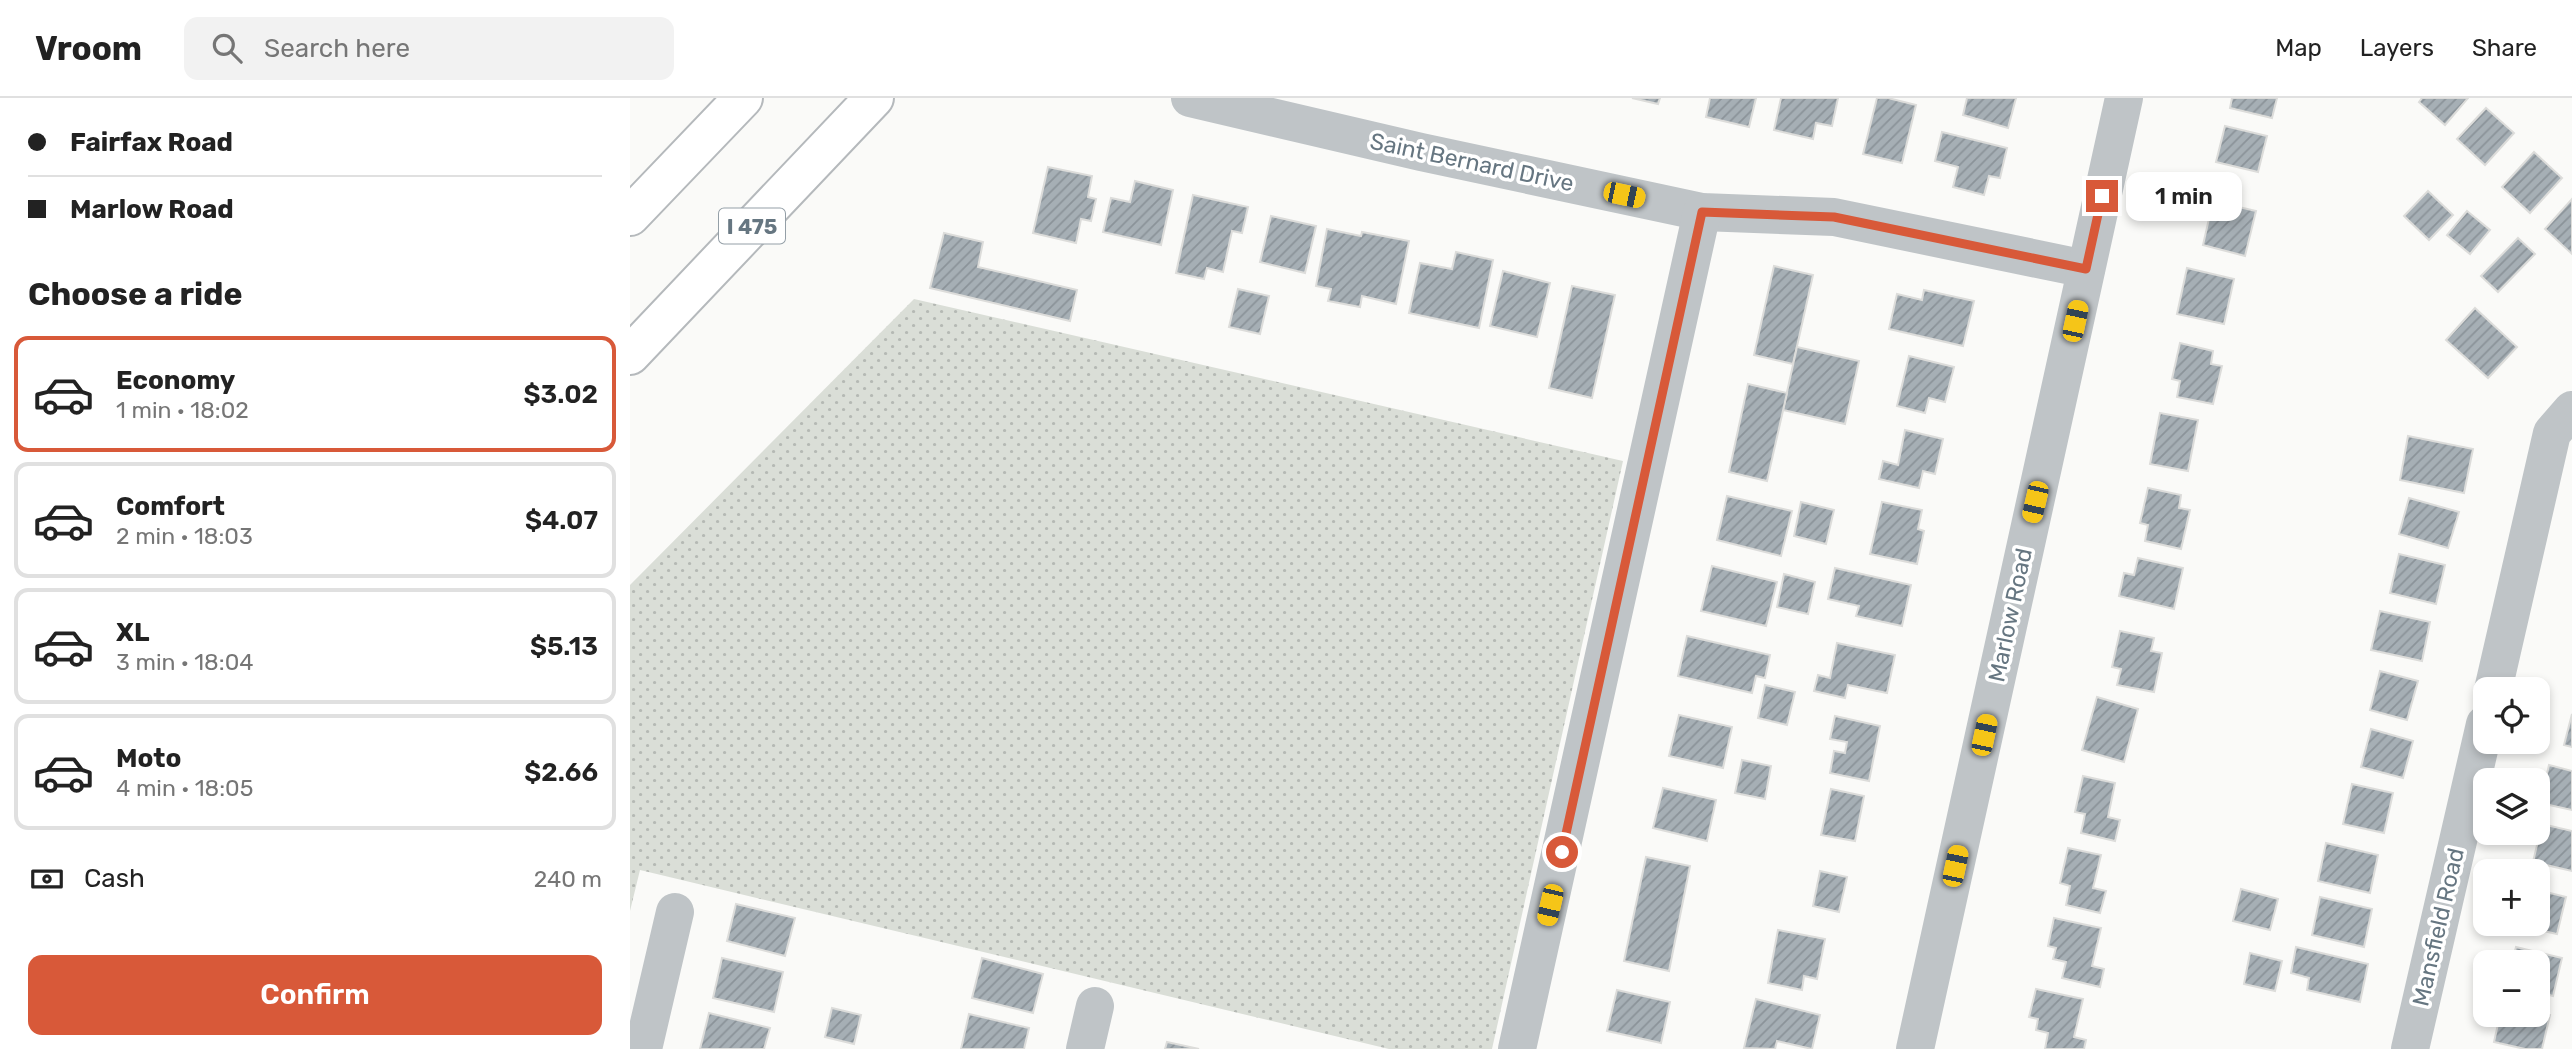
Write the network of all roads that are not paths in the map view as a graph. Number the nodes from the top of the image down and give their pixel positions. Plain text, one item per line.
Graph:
1 (743, 98) edge
2 (874, 98) edge
3 (1190, 98) edge
4 (2124, 98) edge
5 (1702, 212) junction
6 (630, 216) edge
7 (2086, 269) junction
8 (630, 355) edge
9 (2572, 410) edge
10 (2496, 677) edge
11 (2478, 754) edge
12 (675, 912) dead end
13 (1095, 1006) dead end
14 (643, 1049) edge
15 (1085, 1049) edge
16 (1517, 1049) edge
17 (1915, 1049) edge
18 (2410, 1049) edge

1 - 6 highway
2 - 8 highway, I 475
3 - 5 street, Saint Bernard Drive
4 - 7 street, Marlow Road
5 - 7 street, Saint Bernard Drive
5 - 16 street
7 - 17 street, Marlow Road
9 - 10 street
11 - 18 street, Mansfield Road
12 - 14 street
13 - 15 street

